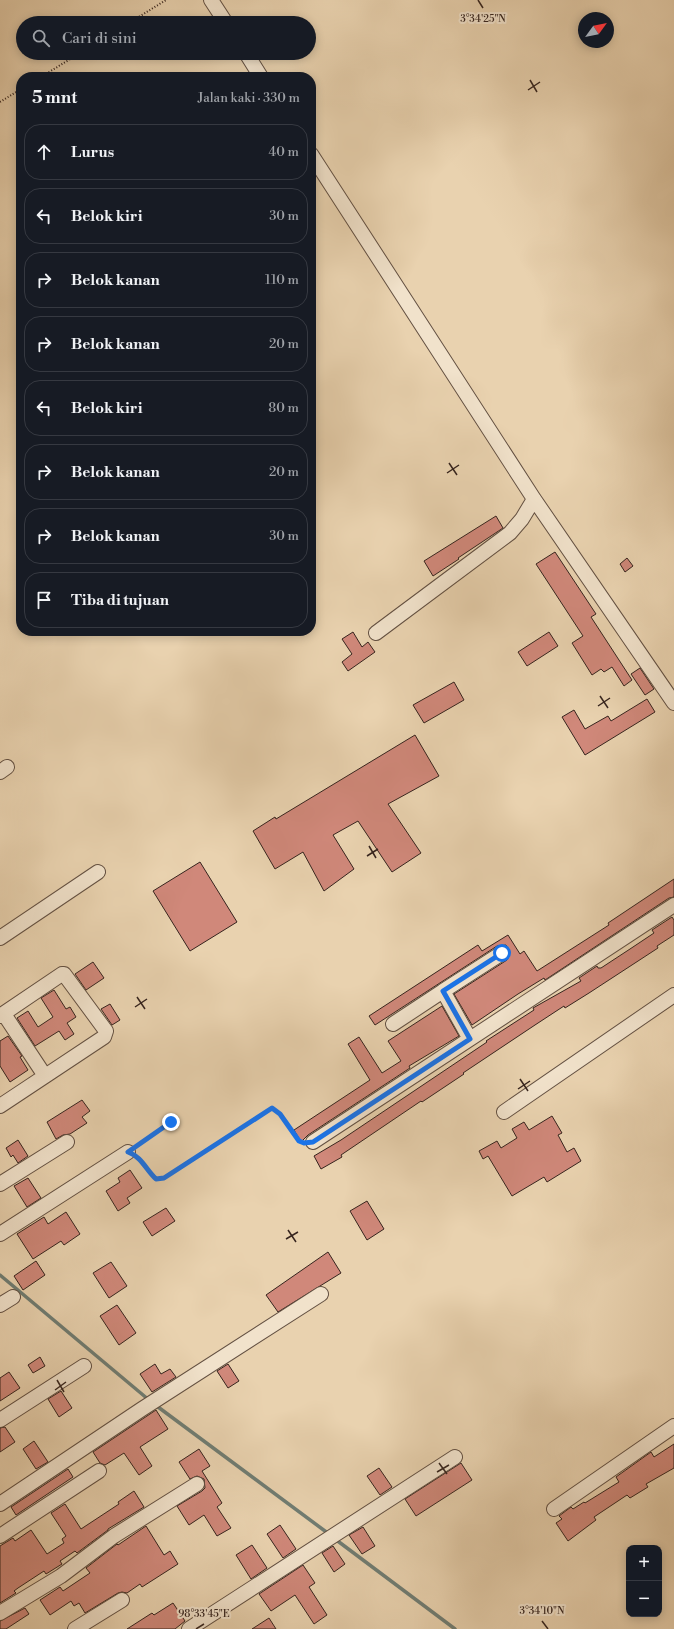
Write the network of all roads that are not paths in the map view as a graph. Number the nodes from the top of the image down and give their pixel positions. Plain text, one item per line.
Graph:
1 (212, 0) edge
2 (222, 16) edge
3 (250, 60) edge
4 (258, 72) edge
5 (316, 162) edge
6 (534, 499) junction
7 (376, 633) dead end
8 (674, 703) edge
9 (98, 872) dead end
10 (674, 905) edge
11 (0, 938) edge
12 (502, 953) dead end
13 (443, 991) junction
14 (674, 995) edge
15 (2, 1015) edge
16 (393, 1024) dead end
17 (470, 1039) junction
18 (45, 1076) junction
19 (0, 1106) edge
20 (504, 1112) dead end
21 (67, 1142) dead end
22 (313, 1142) road end
23 (128, 1152) road end
24 (0, 1184) edge
25 (0, 1234) edge
26 (322, 1294) dead end
27 (13, 1297) dead end
28 (0, 1305) edge
29 (84, 1366) dead end
30 (0, 1420) edge
31 (674, 1426) edge
32 (455, 1457) dead end
33 (99, 1471) dead end
34 (197, 1484) dead end
35 (0, 1504) edge
36 (554, 1509) dead end
37 (0, 1536) edge
38 (122, 1600) dead end
39 (0, 1613) edge
40 (75, 1629) edge
41 (189, 1629) edge

1 - 2 street
3 - 4 street
5 - 6 street
6 - 7 street
6 - 8 street
9 - 11 street
10 - 17 street
12 - 13 street
13 - 16 street
13 - 17 street
14 - 20 street
15 - 18 street
15 - 18 street
17 - 22 street
18 - 19 street
21 - 24 street
23 - 25 street
26 - 35 street
27 - 28 street
29 - 30 street
31 - 36 street
32 - 41 street
33 - 37 street
34 - 39 street
38 - 40 street

